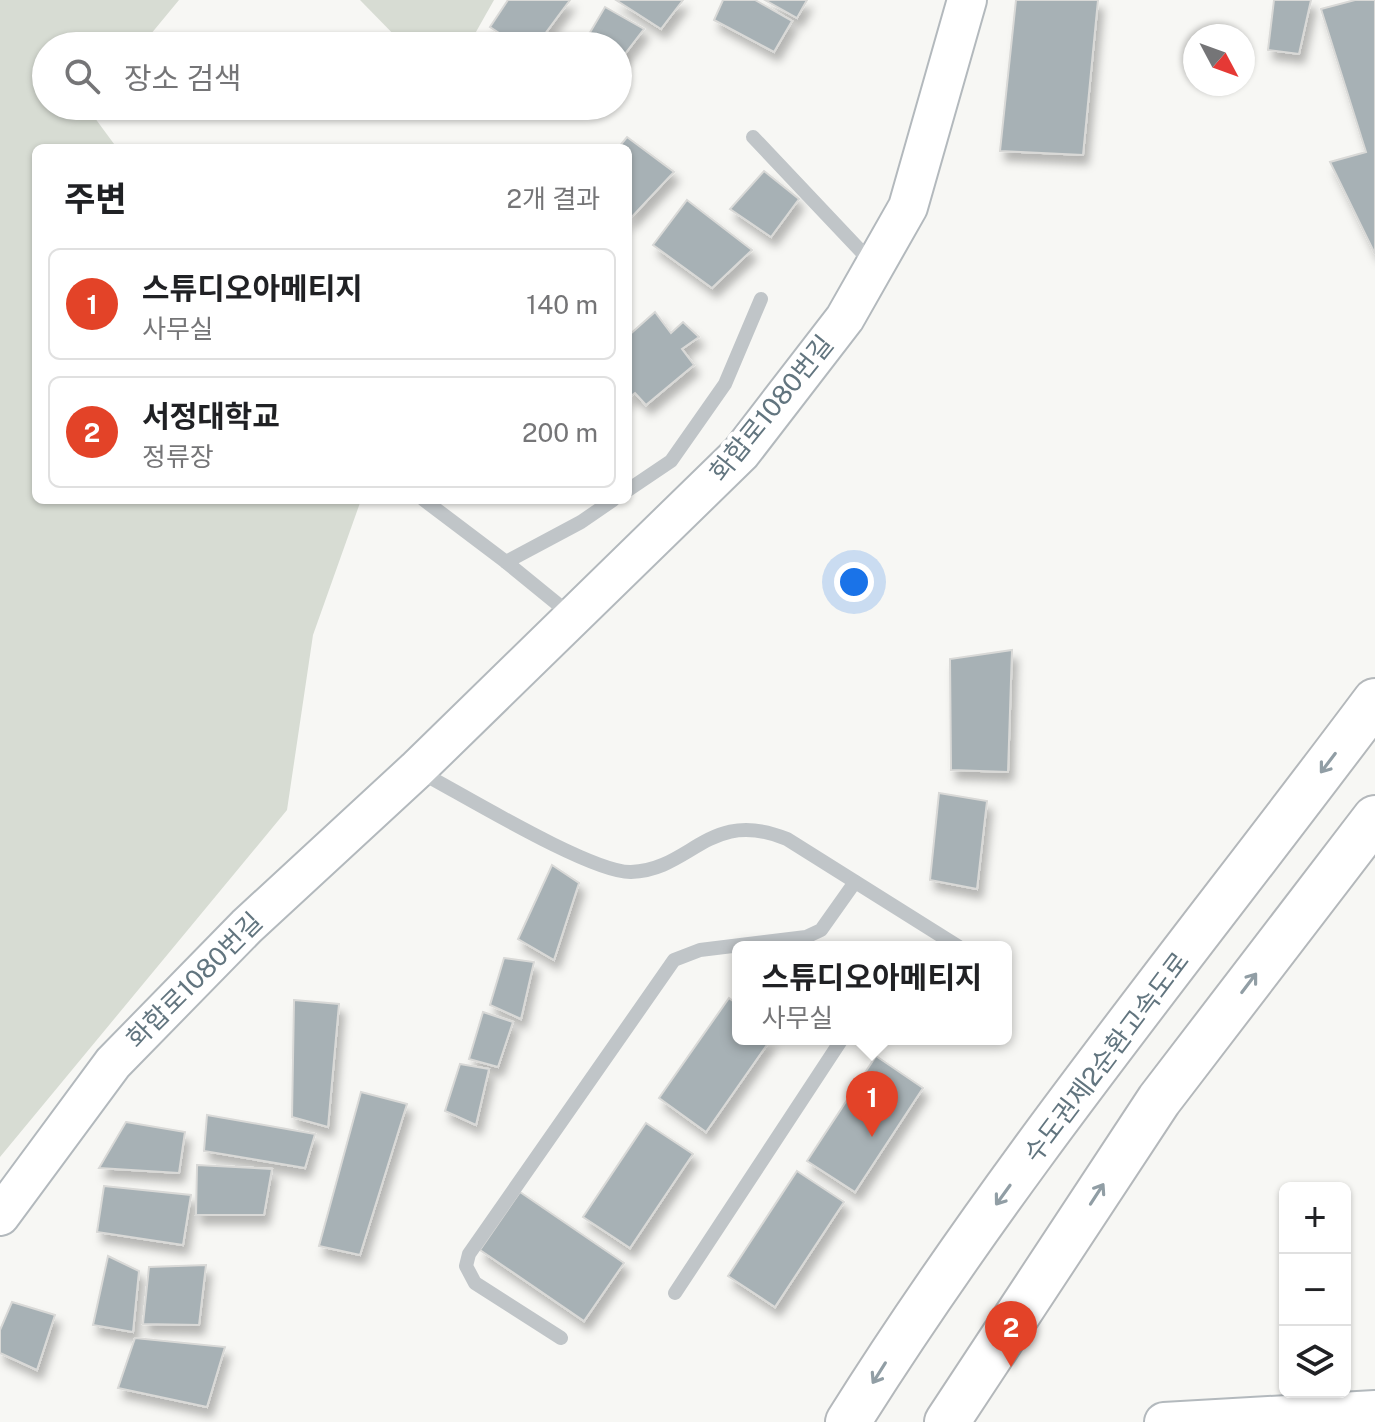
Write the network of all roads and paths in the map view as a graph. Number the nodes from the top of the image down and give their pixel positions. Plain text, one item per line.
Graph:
1 (967, 0) edge
2 (753, 137) dead end
3 (875, 265) junction
4 (761, 299) dead end
5 (632, 487) edge
6 (429, 504) edge
7 (607, 504) edge
8 (506, 562) junction
9 (575, 618) junction
10 (1375, 701) edge
11 (416, 770) junction
12 (1375, 818) edge
13 (855, 882) junction
14 (773, 941) edge
15 (949, 941) edge
16 (732, 946) edge
17 (838, 1045) edge
18 (0, 1216) edge
19 (675, 1293) dead end
20 (561, 1338) dead end
21 (1375, 1410) edge
22 (848, 1422) edge
23 (947, 1422) edge
24 (1164, 1422) edge

1 - 3 street, 화합로1080번길
2 - 3 lane
3 - 9 street, 화합로1080번길
4 - 5 lane
6 - 8 lane
7 - 8 lane
8 - 9 lane
9 - 11 street, 화합로1080번길
10 -> 22 highway, 수도권제2순환고속도로
11 - 13 lane
11 - 18 street, 화합로1080번길
23 -> 12 highway
13 - 14 lane
13 - 15 lane
16 - 20 lane
17 - 19 lane
21 - 24 street

